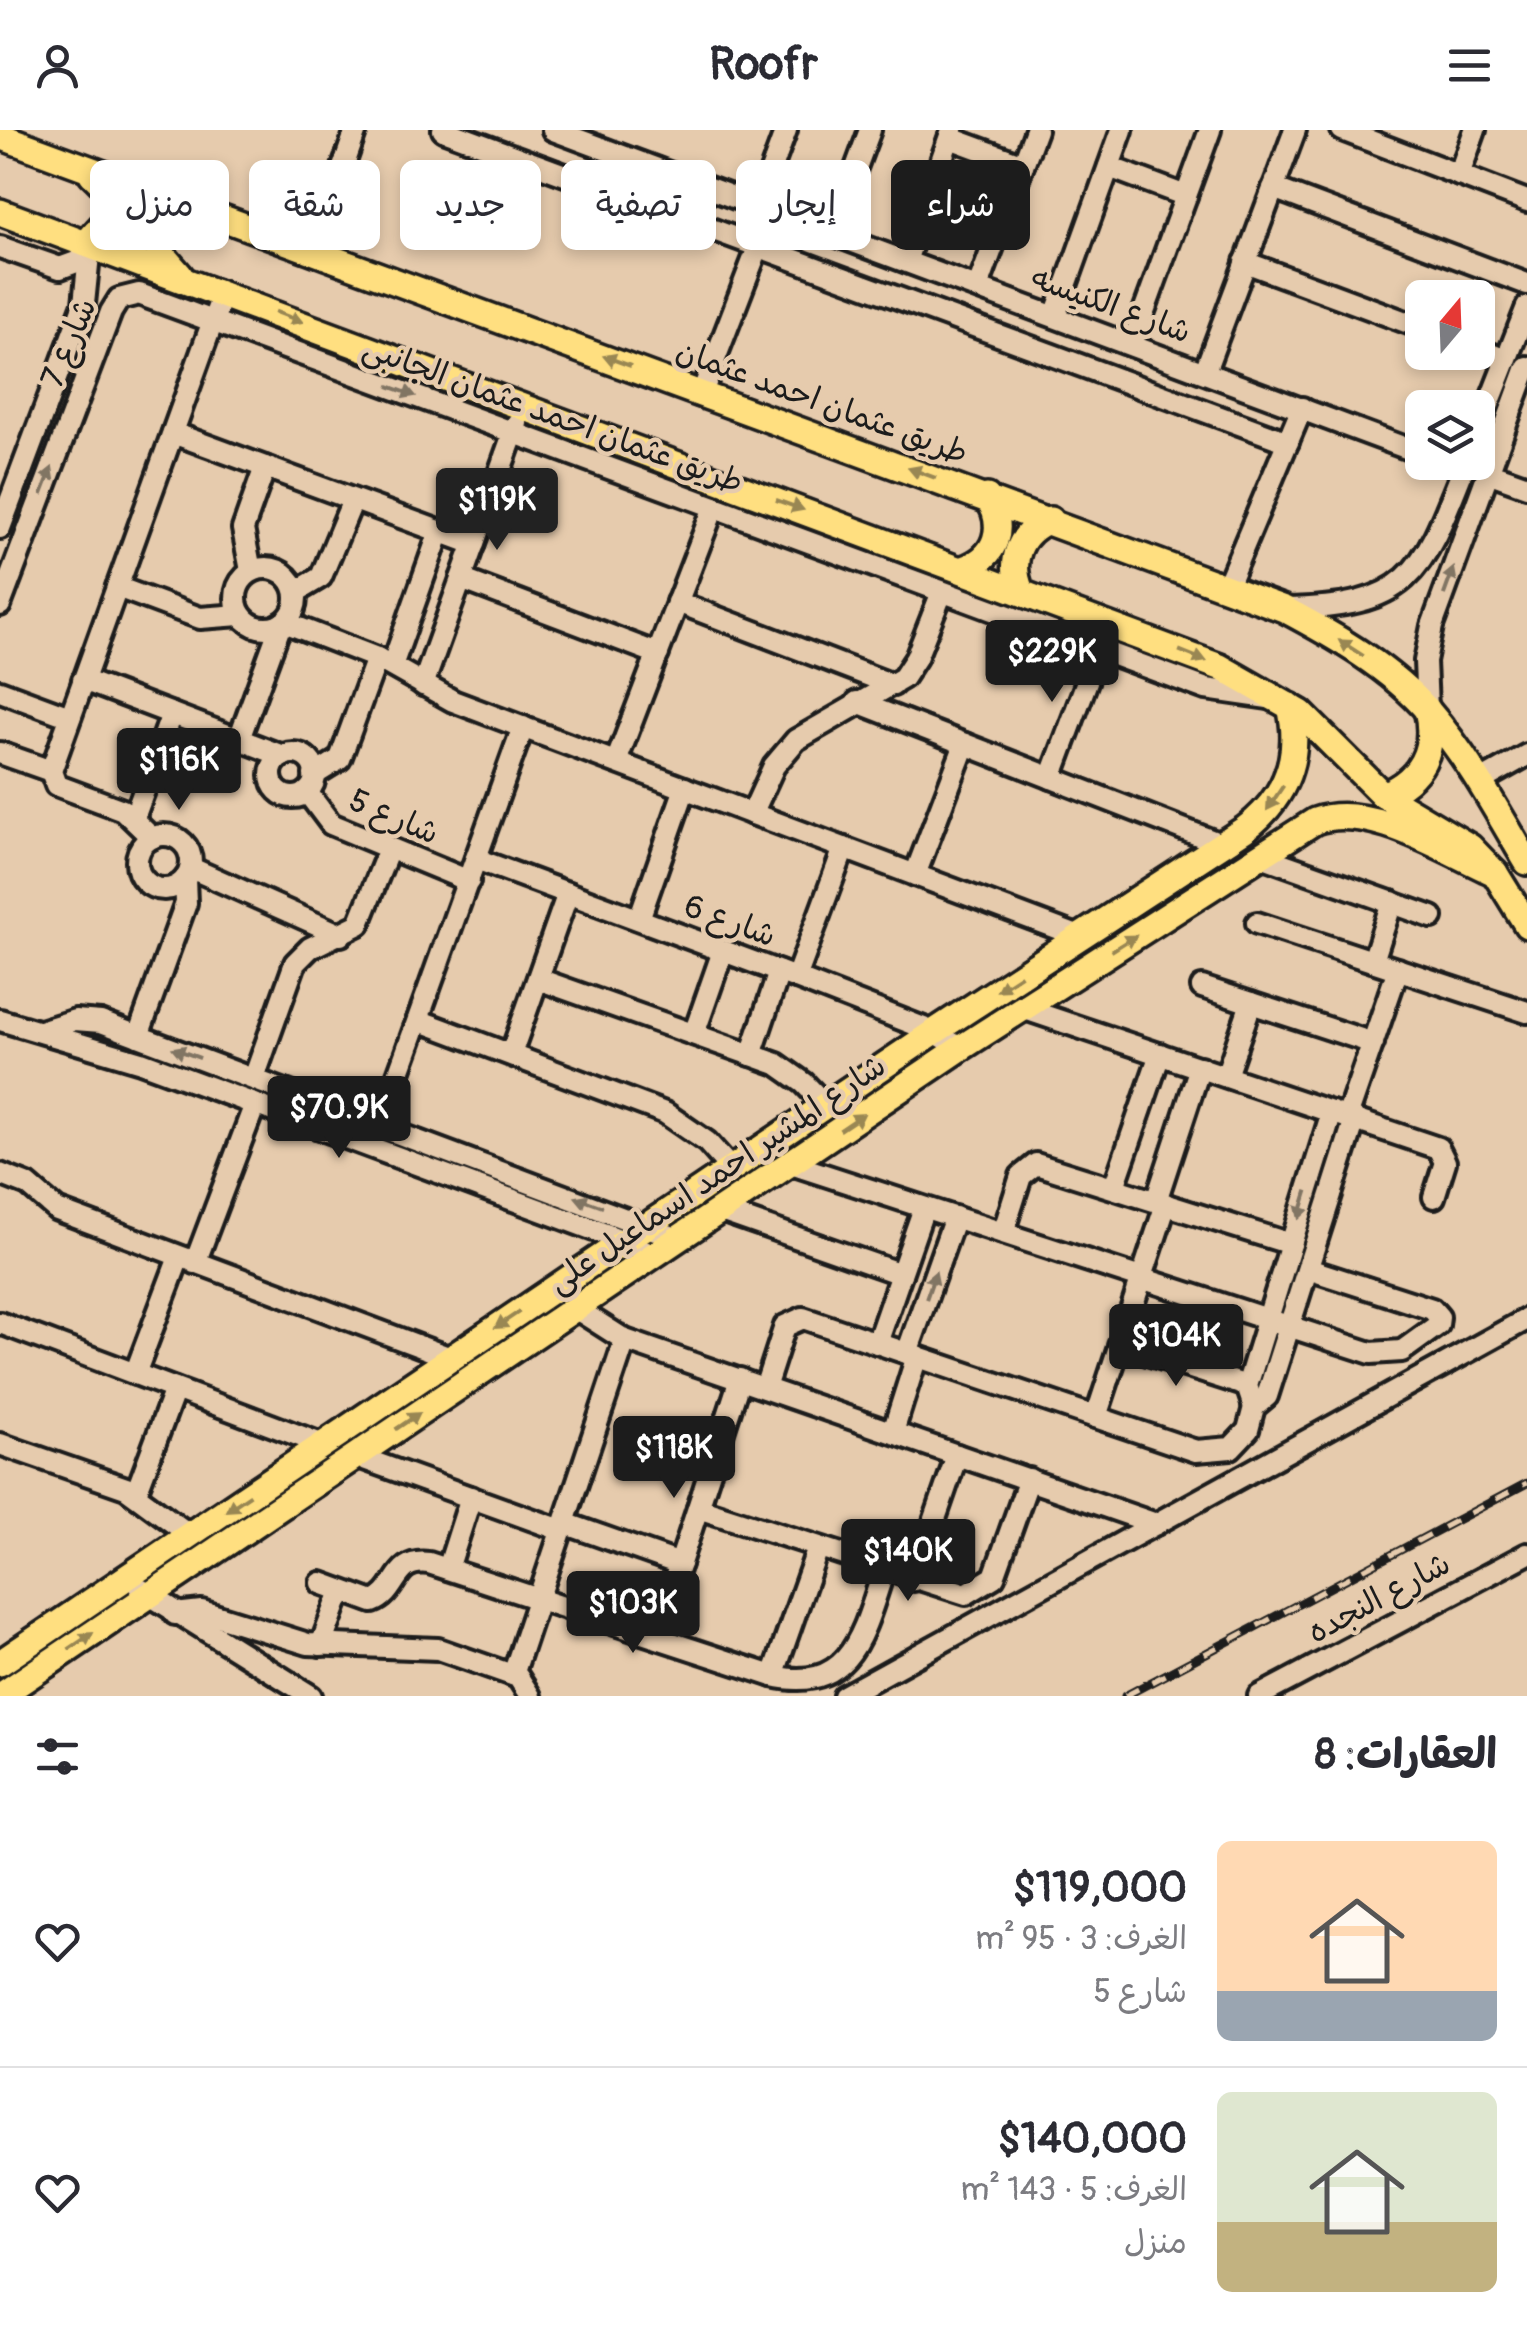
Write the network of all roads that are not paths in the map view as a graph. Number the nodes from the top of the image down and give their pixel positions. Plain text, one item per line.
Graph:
1 (356, 130) edge
2 (443, 130) edge
3 (554, 130) edge
4 (786, 130) edge
5 (870, 130) edge
6 (1036, 130) edge
7 (1120, 130) edge
8 (1210, 130) edge
9 (1294, 130) edge
10 (1342, 130) edge
11 (1475, 130) edge
12 (951, 134) edge
13 (0, 136) edge
14 (1385, 138) edge
15 (778, 160) edge
16 (859, 160) edge
17 (1011, 160) edge
18 (1025, 160) edge
19 (84, 167) junction
20 (1109, 167) junction
21 (90, 169) edge
22 (1459, 175) junction
23 (1273, 188) junction
24 (1186, 196) junction
25 (736, 197) edge
26 (1527, 200) edge
27 (0, 212) edge
28 (229, 220) edge
29 (736, 238) edge
30 (88, 245) junction
31 (0, 246) edge
32 (871, 248) edge
33 (159, 250) edge
34 (756, 250) edge
35 (769, 250) edge
36 (992, 250) edge
37 (314, 251) junction
38 (906, 261) junction
39 (1246, 262) junction
40 (182, 278) junction
41 (1527, 284) edge
42 (978, 288) junction
43 (223, 293) junction
44 (146, 296) joint
45 (1527, 307) edge
46 (1055, 316) junction
47 (214, 321) junction
48 (1405, 322) edge
49 (1132, 344) junction
50 (1495, 356) edge
51 (1506, 360) junction
52 (1527, 366) edge
53 (1205, 372) junction
54 (1494, 390) edge
55 (702, 392) junction
56 (523, 405) junction
57 (1302, 408) junction
58 (173, 433) junction
59 (514, 433) junction
60 (1288, 442) junction
61 (1405, 447) edge
62 (1495, 453) edge
63 (265, 467) junction
64 (10, 473) edge
65 (1495, 475) edge
66 (1453, 480) edge
67 (1485, 480) edge
68 (1527, 486) edge
69 (988, 497) junction
70 (353, 500) junction
71 (714, 506) junction
72 (1050, 520) junction
73 (0, 528) edge
74 (440, 532) junction
75 (474, 544) junction
76 (964, 569) junction
77 (251, 571) junction
78 (461, 579) junction
79 (117, 586) junction
80 (1227, 586) junction
81 (1021, 591) junction
82 (296, 592) junction
83 (942, 592) junction
84 (677, 602) junction
85 (0, 605) edge
86 (1284, 609) junction
87 (240, 614) junction
88 (283, 623) junction
89 (1099, 649) junction
90 (658, 654) junction
91 (384, 662) junction
92 (83, 680) junction
93 (423, 685) junction
94 (893, 686) junction
95 (0, 692) edge
96 (858, 702) junction
97 (1285, 703) junction
98 (1427, 710) junction
99 (172, 714) junction
100 (70, 717) junction
101 (523, 727) junction
102 (238, 739) junction
103 (964, 744) junction
104 (0, 753) edge
105 (1527, 754) edge
106 (283, 756) junction
107 (616, 762) junction
108 (51, 771) junction
109 (1052, 778) junction
110 (1479, 782) junction
111 (311, 784) junction
112 (685, 788) junction
113 (1383, 795) junction
114 (752, 814) junction
115 (134, 818) junction
116 (152, 838) junction
117 (1222, 844) junction
118 (844, 848) junction
119 (389, 849) junction
120 (1261, 856) junction
121 (476, 859) junction
122 (1527, 862) edge
123 (1494, 873) junction
124 (188, 874) junction
125 (914, 874) junction
126 (469, 881) junction
127 (568, 893) junction
128 (1392, 902) junction
129 (1523, 910) edge
130 (1432, 917) dead end
131 (638, 919) junction
132 (1257, 923) dead end
133 (341, 935) junction
134 (1080, 937) junction
135 (723, 951) junction
136 (1374, 961) junction
137 (1398, 970) junction
138 (788, 975) junction
139 (538, 978) junction
140 (1202, 987) dead end
141 (1250, 1003) junction
142 (1022, 1008) junction
143 (1527, 1012) edge
144 (0, 1020) edge
145 (418, 1020) junction
146 (38, 1032) junction
147 (934, 1032) junction
148 (694, 1034) junction
149 (138, 1036) junction
150 (1373, 1043) junction
151 (961, 1048) junction
152 (511, 1054) junction
153 (1160, 1054) junction
154 (751, 1055) junction
155 (1200, 1068) junction
156 (1226, 1076) junction
157 (254, 1078) junction
158 (318, 1102) junction
159 (255, 1104) junction
160 (826, 1106) junction
161 (1345, 1116) junction
162 (310, 1124) junction
163 (380, 1125) junction
164 (792, 1164) junction
165 (731, 1169) junction
166 (0, 1174) edge
167 (1114, 1187) junction
168 (1434, 1197) dead end
169 (1161, 1202) junction
170 (924, 1208) junction
171 (721, 1211) junction
172 (955, 1218) junction
173 (649, 1224) junction
174 (1003, 1233) junction
175 (679, 1239) junction
176 (624, 1241) junction
177 (1291, 1244) junction
178 (654, 1256) junction
179 (187, 1260) junction
180 (1308, 1269) junction
181 (901, 1274) junction
182 (1142, 1278) junction
183 (575, 1308) junction
184 (1527, 1319) edge
185 (1268, 1320) junction
186 (0, 1323) edge
187 (1289, 1326) junction
188 (626, 1340) junction
189 (877, 1343) junction
190 (1120, 1345) junction
191 (1402, 1351) junction
192 (912, 1355) junction
193 (451, 1358) junction
194 (135, 1374) junction
195 (1418, 1378) junction
196 (740, 1380) junction
197 (1247, 1386) junction
198 (765, 1388) junction
199 (175, 1389) junction
200 (1254, 1407) junction
201 (1096, 1417) junction
202 (893, 1432) junction
203 (0, 1444) edge
204 (324, 1444) junction
205 (957, 1455) junction
206 (356, 1456) junction
207 (1029, 1479) junction
208 (136, 1493) junction
209 (472, 1498) junction
210 (698, 1508) junction
211 (1156, 1524) junction
212 (563, 1526) junction
213 (190, 1535) junction
214 (818, 1548) junction
215 (1527, 1554) edge
216 (680, 1564) junction
217 (448, 1569) junction
218 (884, 1570) junction
219 (130, 1576) junction
220 (914, 1580) junction
221 (321, 1583) dead end
222 (341, 1591) junction
223 (146, 1597) junction
224 (538, 1598) junction
225 (176, 1614) junction
226 (656, 1637) junction
227 (321, 1645) junction
228 (0, 1663) edge
229 (513, 1675) junction
230 (774, 1676) junction
231 (16, 1692) edge
232 (311, 1696) edge
233 (530, 1696) edge
234 (844, 1696) edge
235 (1258, 1696) edge

1 - 37 street
2 - 29 street
3 - 25 street, شارع الكنيسه
4 - 15 street
5 - 16 street
6 - 18 street
7 - 20 street
8 - 24 street
9 - 23 street
10 - 14 street
11 - 22 street
12 - 17 street
12 - 38 street
13 - 19 main road, طريق عثمان احمد عثمان
14 - 22 street
19 - 21 main road, طريق عثمان احمد عثمان
19 - 30 main road
20 - 24 street
20 - 46 street
22 - 26 street
23 - 39 street
23 - 41 street
24 - 49 street
27 - 30 main road
28 - 37 main road, طريق عثمان احمد عثمان
30 - 31 street
30 - 40 main road
30 - 64 street, شارع 7
32 - 38 street, شارع الكنيسه
33 - 40 main road
34 - 55 street
35 - 60 street
36 - 42 street
55 -> 37 main road, طريق عثمان احمد عثمان
38 - 42 street, شارع الكنيسه
39 - 48 street
39 - 53 street
40 - 43 main road
42 - 46 street, شارع الكنيسه
43 - 47 street
43 -> 56 main road
44 - 47 street, طريق عثمان احمد عثمان الجانبى
85 -> 44 street, شارع 7
45 - 51 street
46 - 49 street, شارع الكنيسه
47 - 58 street
47 -> 59 street, طريق عثمان احمد عثمان الجانبى
49 - 53 street, شارع الكنيسه
50 - 51 street
51 - 54 street
52 - 62 street
53 - 57 street, شارع الكنيسه
69 -> 55 main road, طريق عثمان احمد عثمان
56 - 59 street
56 -> 76 main road
57 - 60 street
57 - 61 street, شارع الكنيسه
58 - 63 street
58 - 79 street
59 - 71 street, طريق عثمان احمد عثمان الجانبى
59 - 75 street
60 - 80 street
63 - 70 street
63 - 77 street
64 - 73 street, شارع 7
65 - 68 street
66 - 86 street
98 -> 67 street
69 - 72 main road, طريق عثمان احمد عثمان
69 - 76 main road
70 - 74 street
70 - 82 street
71 - 83 street, طريق عثمان احمد عثمان الجانبى
71 - 84 street
72 - 80 main road, طريق عثمان احمد عثمان
72 - 81 main road
74 - 75 street
74 - 91 street
75 - 78 street
76 - 81 main road
77 - 82 street
77 - 87 street
78 - 90 street
78 - 93 street
79 - 87 street
79 - 92 street
80 - 86 main road, طريق عثمان احمد عثمان
81 -> 97 main road
82 - 88 street
83 - 89 street, طريق عثمان احمد عثمان الجانبى
83 - 94 street
84 - 90 street
84 - 94 street
98 -> 86 main road, طريق عثمان احمد عثمان
87 - 88 street
88 - 91 street
88 - 102 street
89 - 97 street, طريق عثمان احمد عثمان الجانبى
89 - 109 street
90 - 107 street
91 - 93 street
91 - 111 street
92 - 99 street
92 - 100 street
93 - 101 street
94 - 96 street
95 - 100 street
96 - 103 street
96 - 114 street
97 - 113 main road
97 -> 117 main road, شارع المشير احمد اسماعيل على
98 - 110 main road, طريق عثمان احمد عثمان
98 - 113 main road
99 - 102 street
99 - 115 street
100 - 108 street
101 - 107 street
101 - 121 street
102 - 106 street
103 - 109 street
103 - 125 street
104 - 108 street
105 - 110 street
106 - 111 street
106 - 111 street
107 - 112 street
108 - 115 street
109 - 117 street
110 - 122 main road, طريق عثمان احمد عثمان
111 - 119 street, شارع 5
112 - 114 street
112 - 131 street
113 - 123 main road
114 - 118 street
115 - 116 street
116 - 124 street
116 - 124 street
117 - 134 main road, شارع المشير احمد اسماعيل على
118 - 125 street
118 - 138 street
119 - 126 street, شارع 5
119 - 133 street
120 - 123 main road, شارع المشير احمد اسماعيل على
120 - 128 street
142 -> 120 main road, شارع المشير احمد اسماعيل على
121 - 126 street
121 - 127 street, شارع 6
123 - 129 main road
124 - 133 street
124 - 149 street
125 - 134 street
126 - 145 street
127 - 131 street, شارع 6
127 - 139 street
128 - 130 street
128 - 136 street
131 - 135 street, شارع 6
132 - 136 street
133 - 157 street
134 -> 147 main road, شارع المشير احمد اسماعيل على
135 - 138 street, شارع 6
135 - 148 street
136 - 137 street
137 - 143 street
137 - 150 street
138 - 147 street, شارع 6
138 - 154 street
139 - 148 street
139 - 152 street
140 - 141 street
141 - 150 street
141 - 156 street
142 - 151 main road, شارع المشير احمد اسماعيل على
142 - 153 street
144 - 146 street
145 - 152 street
145 - 163 street
146 - 149 street
146 - 159 street
147 - 151 street, شارع 6
147 - 160 main road, شارع المشير احمد اسماعيل على
148 - 154 street
157 -> 149 street
150 - 161 street
164 -> 151 main road, شارع المشير احمد اسماعيل على
152 - 165 street
153 - 155 street
153 - 167 street
154 - 160 street
155 - 156 street
155 - 169 street
156 - 161 street
157 - 158 street
158 - 162 street
158 - 163 street
159 - 162 street
159 - 179 street
160 - 165 main road, شارع المشير احمد اسماعيل على
161 - 168 street
161 -> 177 street
161 - 180 street
162 - 176 street
173 -> 163 street
164 - 170 street
164 - 171 main road, شارع المشير احمد اسماعيل على
165 - 173 main road, شارع المشير احمد اسماعيل على
166 - 179 street
167 - 169 street
167 - 174 street
169 - 177 street
169 - 182 street
170 - 172 street
170 - 181 street
171 - 175 main road, شارع المشير احمد اسماعيل على
171 - 181 street
172 - 174 street
192 -> 172 street
173 - 175 street
173 - 176 main road, شارع المشير احمد اسماعيل على
174 - 182 street
175 - 178 main road, شارع المشير احمد اسماعيل على
176 - 178 street
176 -> 193 main road, شارع المشير احمد اسماعيل على
177 - 185 street
178 - 183 main road, شارع المشير احمد اسماعيل على
179 - 193 street
179 - 194 street
180 - 187 street
180 - 191 street
181 - 189 street
182 - 185 street
182 - 190 street
183 - 188 street
206 -> 183 main road, شارع المشير احمد اسماعيل على
184 - 195 street
185 - 187 street
185 - 197 street
186 - 194 street
187 - 191 street
187 - 200 street
188 - 196 street
188 - 212 street
189 - 192 street
189 - 198 street
190 - 197 street
190 - 201 street
191 - 195 street
192 - 201 street
192 - 202 street
193 - 204 main road, شارع المشير احمد اسماعيل على
194 - 199 street
195 - 211 street
196 - 198 street
196 - 210 street
197 - 200 street
198 - 202 street
199 - 204 street
199 - 208 street
200 - 201 street
202 - 205 street
203 - 208 street
204 -> 213 main road, شارع المشير احمد اسماعيل على
205 - 207 street
205 - 220 street
206 - 209 street
206 - 223 main road, شارع المشير احمد اسماعيل على
207 - 211 street
207 - 220 street
208 - 213 street
209 - 212 street
209 - 217 street
210 - 214 street
210 - 216 street
211 - 234 street
212 - 216 street
212 - 224 street
213 - 219 main road, شارع المشير احمد اسماعيل على
214 - 218 street
214 - 230 street
215 - 235 street, شارع النجده
216 - 226 street
217 - 222 street
217 - 224 street
218 - 220 street
218 - 230 street
219 - 223 street
219 - 228 main road, شارع المشير احمد اسماعيل على
221 - 222 street
222 - 227 street
223 - 225 street
231 -> 223 main road, شارع المشير احمد اسماعيل على
224 - 226 street
224 - 229 street
225 - 227 street
225 - 232 street
226 - 230 street
227 - 229 street
229 - 233 street

